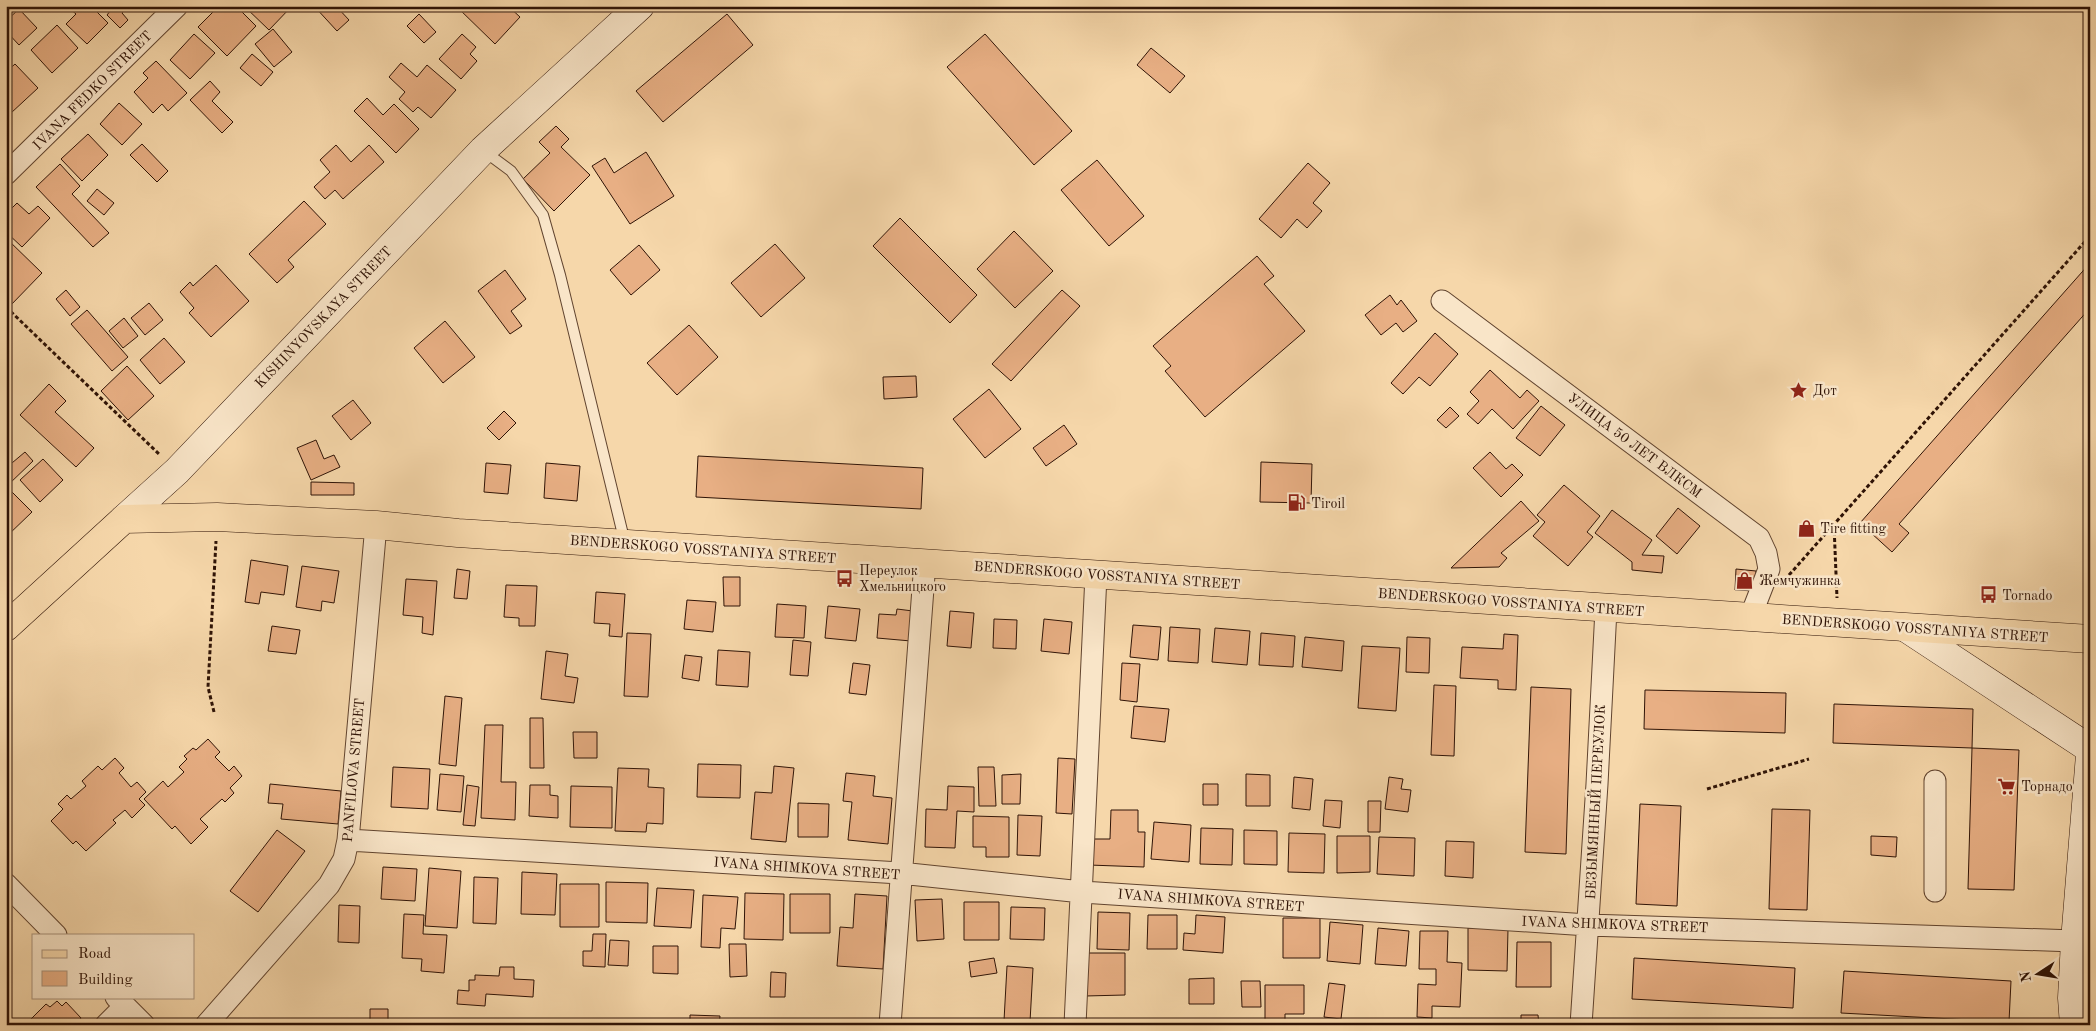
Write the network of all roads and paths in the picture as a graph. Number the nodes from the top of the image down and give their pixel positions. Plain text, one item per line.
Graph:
1 (177, 6) edge
2 (640, 6) edge
3 (483, 150) junction
4 (6, 174) edge
5 (2090, 236) edge
6 (1442, 301) dead end
7 (6, 307) edge
8 (176, 471) junction
9 (217, 517) junction
10 (124, 519) junction
11 (376, 525) junction
12 (1834, 526) junction
13 (625, 544) junction
14 (925, 562) junction
15 (1096, 575) junction
16 (1788, 575) dead end
17 (1606, 609) junction
18 (1750, 618) junction
19 (1839, 624) junction
20 (6, 627) edge
21 (1906, 628) junction
22 (2090, 639) edge
23 (214, 712) dead end
24 (2090, 749) edge
25 (2090, 756) edge
26 (1808, 758) dead end
27 (1935, 781) dead end
28 (1707, 789) dead end
29 (348, 840) junction
30 (900, 873) junction
31 (6, 884) edge
32 (1082, 892) junction
33 (1935, 892) dead end
34 (1588, 925) junction
35 (55, 934) edge
36 (2075, 941) junction
37 (120, 1002) edge
38 (106, 1025) edge
39 (144, 1025) edge
40 (206, 1025) edge
41 (890, 1025) edge
42 (1075, 1025) edge
43 (1581, 1025) edge
44 (2074, 1025) edge

1 - 4 street, IVANA FEDKO STREET
2 - 3 street, KISHINYOVSKAYA STREET
3 - 8 street, KISHINYOVSKAYA STREET
3 - 13 lane
5 - 12 path
6 - 18 street, УЛИЦА 50 ЛЕТ ВЛКСМ
7 - 8 path
8 - 10 street, KISHINYOVSKAYA STREET
9 - 10 main road, BENDERSKOGO VOSSTANIYA STREET
9 - 11 main road, BENDERSKOGO VOSSTANIYA STREET
9 - 23 path
10 - 20 main road, KISHINYOVSKAYA STREET
11 - 13 main road, BENDERSKOGO VOSSTANIYA STREET
11 - 29 street, PANFILOVA STREET
12 - 16 path
12 - 19 path
13 - 14 main road, BENDERSKOGO VOSSTANIYA STREET
14 - 15 main road, BENDERSKOGO VOSSTANIYA STREET
14 - 30 street
15 - 17 main road, BENDERSKOGO VOSSTANIYA STREET
15 - 32 street
17 - 18 main road, BENDERSKOGO VOSSTANIYA STREET
17 - 34 street, БЕЗЫМЯННЫЙ ПЕРЕУЛОК
18 - 19 main road, BENDERSKOGO VOSSTANIYA STREET
19 - 21 main road, BENDERSKOGO VOSSTANIYA STREET
21 - 22 main road, BENDERSKOGO VOSSTANIYA STREET
21 - 24 street
25 - 36 street
26 - 28 path
27 - 33 street
29 - 30 street, IVANA SHIMKOVA STREET
29 - 40 street, PANFILOVA STREET
30 - 32 street, IVANA SHIMKOVA STREET
30 - 41 street
31 - 35 street
32 - 34 street, IVANA SHIMKOVA STREET
32 - 42 street
34 - 36 street, IVANA SHIMKOVA STREET
34 - 43 street, БЕЗЫМЯННЫЙ ПЕРЕУЛОК
36 - 44 street
37 - 38 street
37 - 39 street

